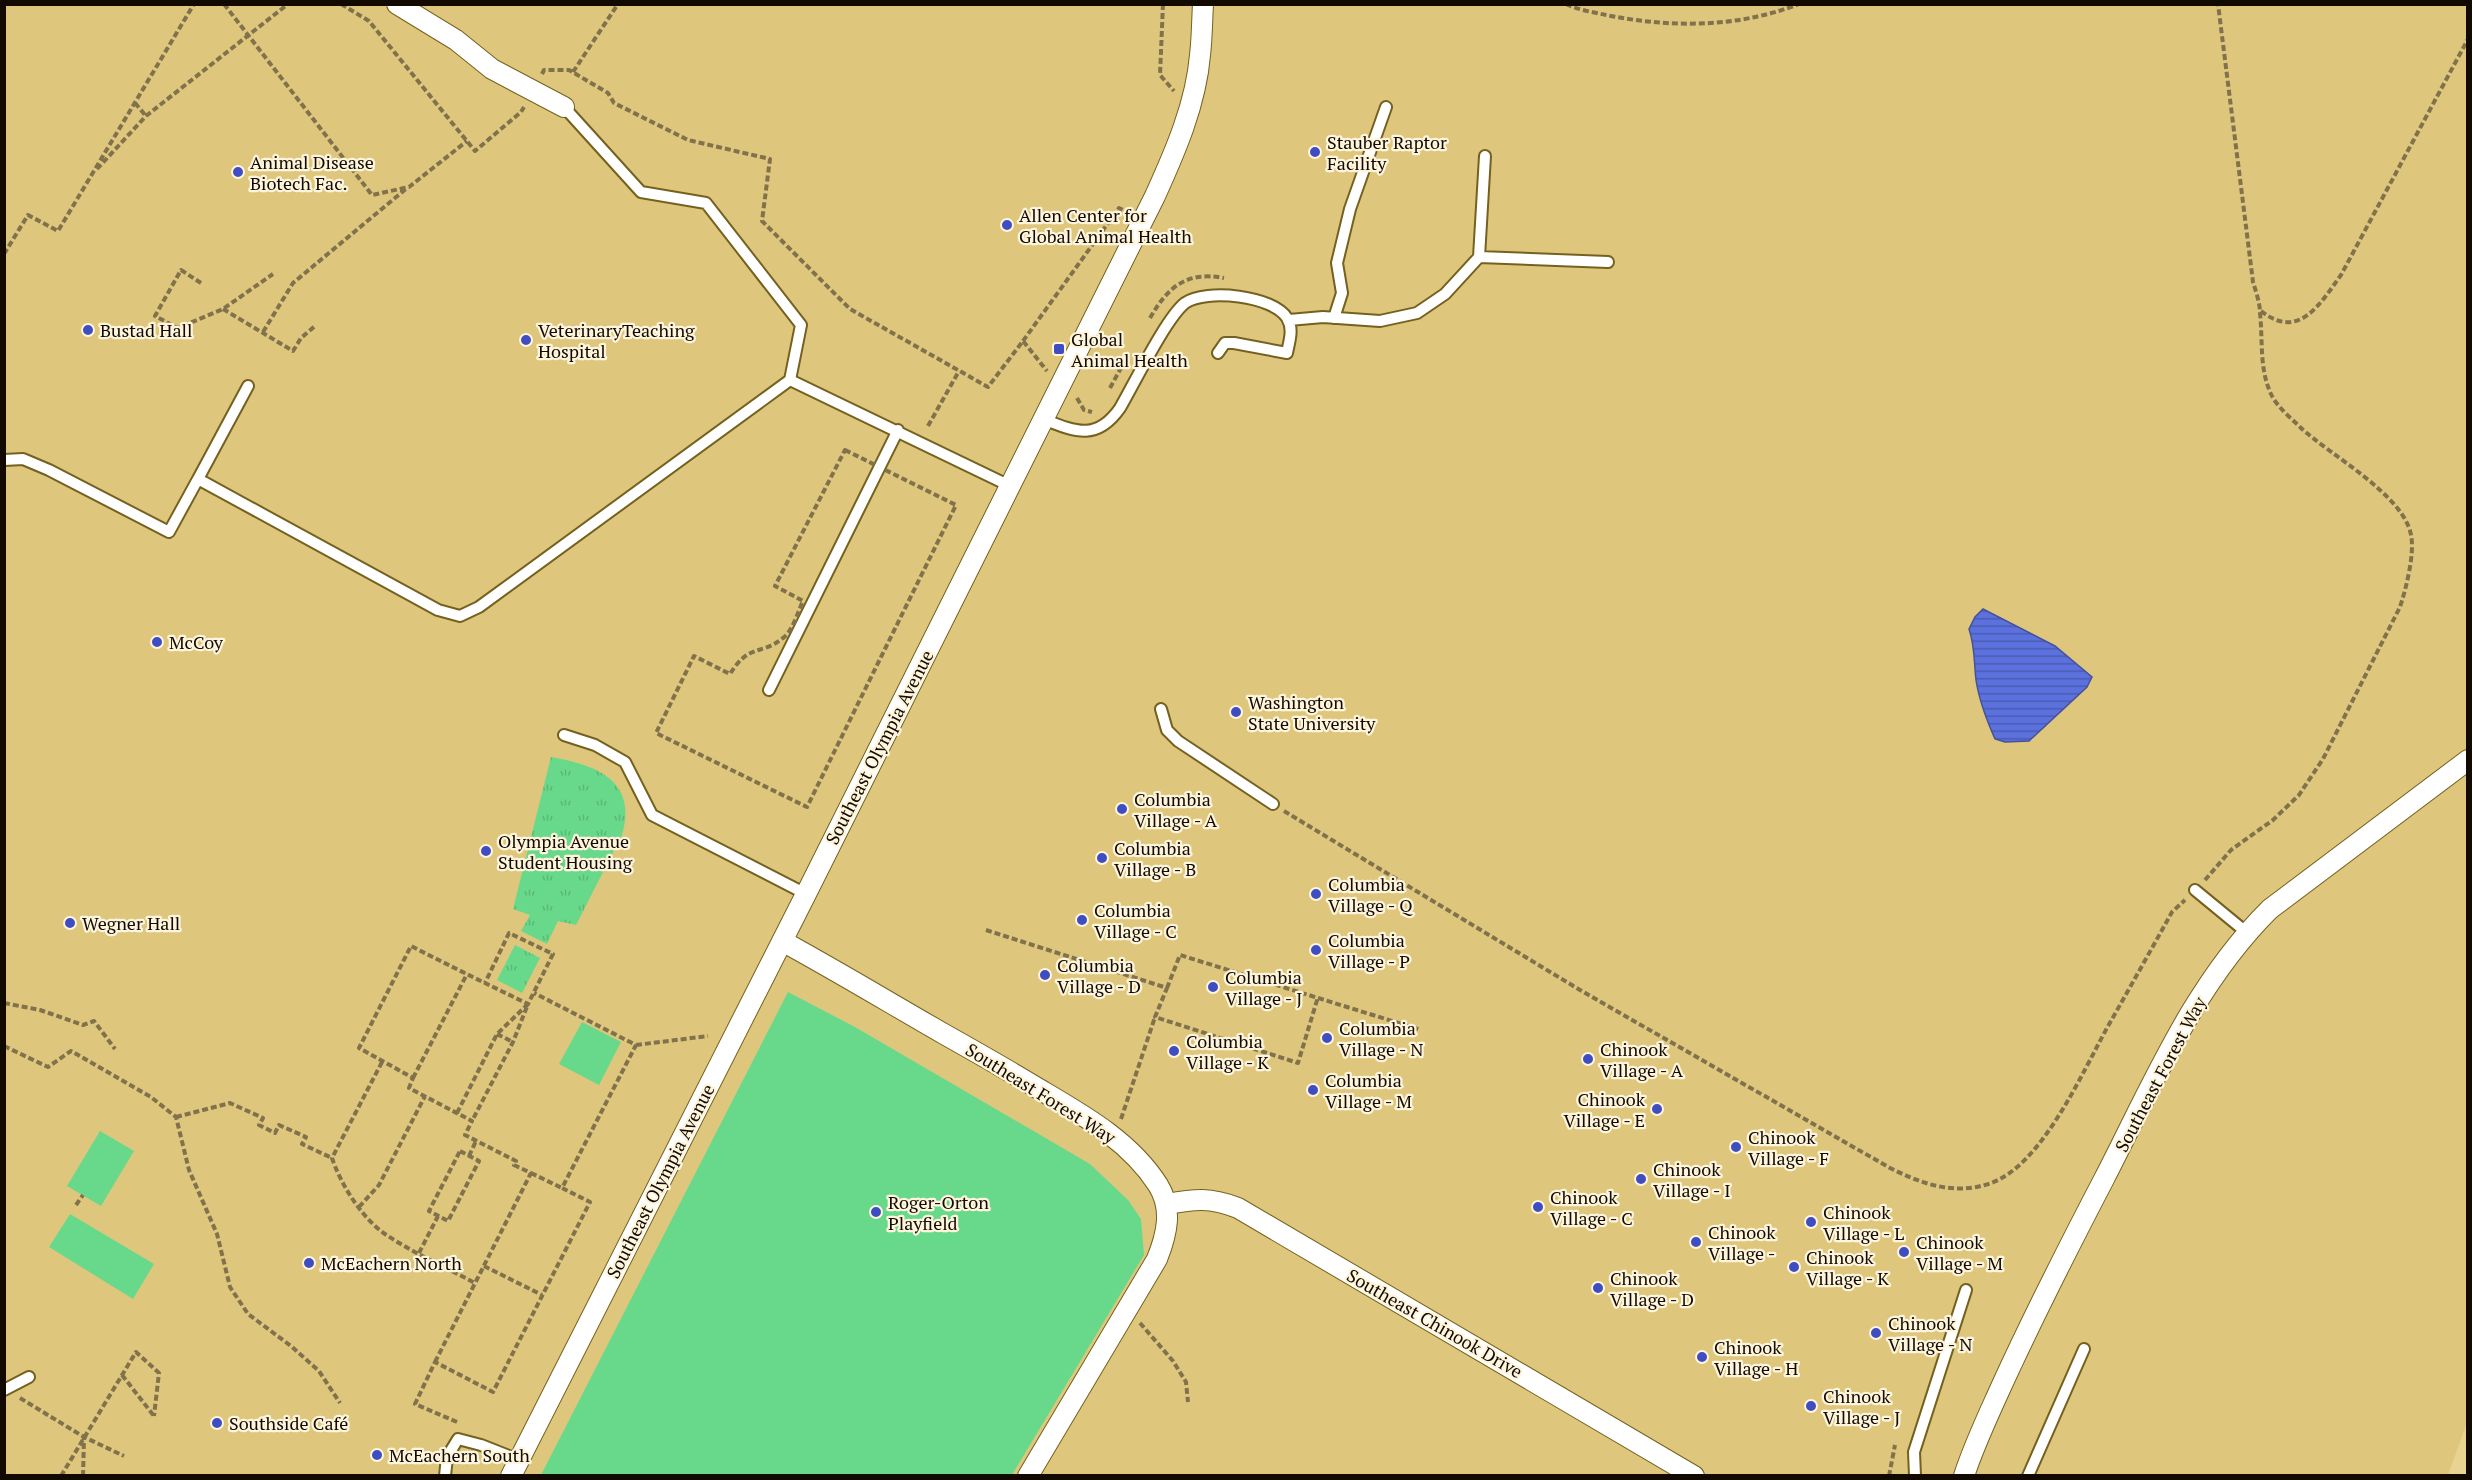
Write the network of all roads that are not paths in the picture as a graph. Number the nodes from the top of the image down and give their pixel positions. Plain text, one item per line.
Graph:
1 (397, 4) edge
2 (1203, 4) edge
3 (564, 107) joint
4 (1386, 107) dead end
5 (1485, 156) dead end
6 (1479, 257) junction
7 (1608, 262) dead end
8 (1334, 318) junction
9 (1289, 320) junction
10 (1218, 353) dead end
11 (790, 380) junction
12 (248, 386) dead end
13 (1043, 419) junction
14 (898, 430) junction
15 (4, 460) edge
16 (198, 479) junction
17 (1010, 486) junction
18 (769, 690) dead end
19 (1161, 709) dead end
20 (564, 735) dead end
21 (2468, 760) edge
22 (1273, 804) road end
23 (2195, 890) road end
24 (806, 894) junction
25 (2246, 932) junction
26 (782, 941) junction
27 (1167, 1204) junction
28 (1966, 1290) dead end
29 (2084, 1349) dead end
30 (29, 1377) dead end
31 (5, 1390) edge
32 (515, 1468) edge
33 (445, 1476) edge
34 (1028, 1476) edge
35 (1695, 1476) edge
36 (1915, 1476) edge
37 (1964, 1476) edge
38 (2028, 1476) edge

1 - 3 street
2 - 13 street, Southeast Olympia Avenue
3 - 11 lane
4 - 8 lane
5 - 6 lane
6 - 7 lane
6 - 8 lane
8 - 9 lane
9 - 10 lane
9 - 13 lane
11 - 14 lane
11 - 16 lane
12 - 16 lane
13 - 17 street, Southeast Olympia Avenue
14 - 17 lane
14 - 18 lane
15 - 16 lane
17 - 24 street, Southeast Olympia Avenue
19 - 22 lane
20 - 24 lane
21 - 25 street, Southeast Forest Way
23 - 25 lane
24 - 26 street, Southeast Olympia Avenue
25 - 37 street, Southeast Forest Way
26 - 27 street, Southeast Forest Way
26 - 32 street, Southeast Olympia Avenue
27 - 34 street
27 - 35 street, Southeast Chinook Drive
28 - 36 lane
29 - 38 lane
30 - 31 lane
32 - 33 lane

